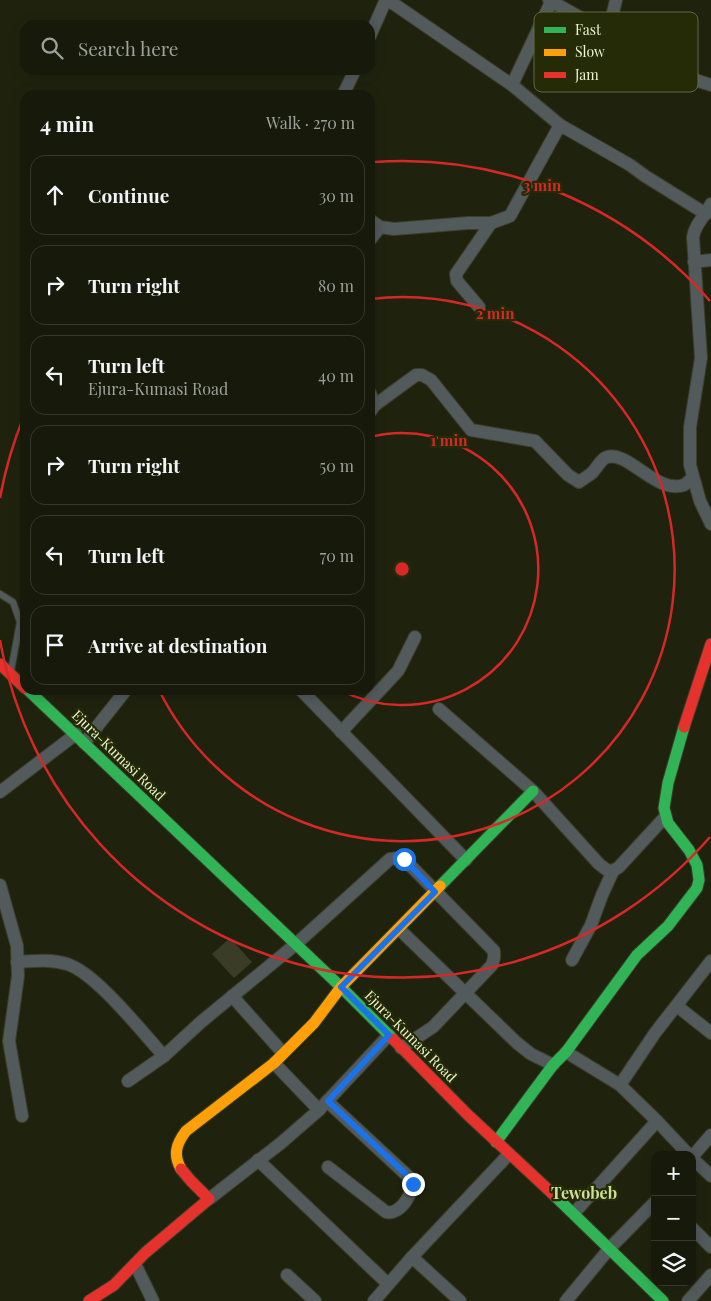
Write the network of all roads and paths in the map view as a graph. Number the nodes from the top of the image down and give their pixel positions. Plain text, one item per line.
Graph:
1 (550, 1) edge
2 (570, 12) edge
3 (375, 25) edge
4 (534, 36) edge
5 (353, 75) edge
6 (698, 81) edge
7 (512, 85) junction
8 (711, 85) edge
9 (345, 90) edge
10 (560, 125) junction
11 (709, 209) edge
12 (491, 223) junction
13 (375, 224) edge
14 (711, 260) edge
15 (694, 262) junction
16 (478, 307) dead end
17 (706, 357) edge
18 (375, 401) edge
19 (693, 478) junction
20 (711, 524) edge
21 (0, 594) edge
22 (415, 637) dead end
23 (711, 644) edge
24 (0, 664) edge
25 (10, 674) junction
26 (20, 683) edge
27 (32, 695) edge
28 (121, 695) edge
29 (306, 695) edge
30 (439, 708) dead end
31 (341, 732) junction
32 (80, 739) junction
33 (533, 791) junction
34 (0, 792) edge
35 (665, 817) junction
36 (466, 860) junction
37 (613, 871) junction
38 (0, 885) edge
39 (435, 892) junction
40 (398, 929) junction
41 (296, 944) junction
42 (572, 960) dead end
43 (711, 961) edge
44 (17, 962) junction
45 (341, 987) junction
46 (465, 993) junction
47 (232, 996) junction
48 (677, 1006) junction
49 (5, 1032) edge
50 (711, 1033) edge
51 (389, 1035) junction
52 (401, 1048) junction
53 (566, 1052) junction
54 (164, 1056) junction
55 (278, 1058) junction
56 (553, 1065) junction
57 (128, 1081) dead end
58 (620, 1085) junction
59 (323, 1105) junction
60 (22, 1116) dead end
61 (657, 1121) junction
62 (711, 1135) edge
63 (496, 1142) junction
64 (685, 1151) edge
65 (696, 1153) edge
66 (509, 1154) junction
67 (258, 1160) junction
68 (696, 1162) edge
69 (328, 1168) dead end
70 (711, 1176) edge
71 (209, 1199) junction
72 (651, 1206) edge
73 (574, 1213) junction
74 (696, 1232) edge
75 (711, 1247) edge
76 (609, 1248) junction
77 (412, 1257) junction
78 (135, 1264) junction
79 (287, 1275) dead end
80 (711, 1275) edge
81 (388, 1284) junction
82 (89, 1301) edge
83 (153, 1301) edge
84 (315, 1301) edge
85 (374, 1301) edge
86 (460, 1301) edge
87 (566, 1301) edge
88 (663, 1301) edge
89 (688, 1301) edge

1 - 2 street
3 - 7 street
4 - 7 street
5 - 9 street
6 - 8 street
7 - 10 street
10 - 11 street
10 - 12 street
11 - 15 street
12 - 13 street
12 - 16 street
14 - 15 street
15 - 17 street
17 - 19 street
18 - 19 street
19 - 20 street
21 - 25 lane
22 - 31 street
23 - 35 street
24 - 25 street, Ejura-Kumasi Road
25 - 26 street, Ejura-Kumasi Road
27 - 32 street, Ejura-Kumasi Road
28 - 32 street
29 - 31 street
30 - 33 street
31 - 36 street
32 - 34 street
32 - 41 street, Ejura-Kumasi Road
33 - 36 street
33 - 37 street
35 - 37 street
35 - 53 street
36 - 39 street
37 - 42 street
38 - 44 street
39 - 40 street
39 - 41 street
39 - 46 street
40 - 45 street
40 - 46 street
41 - 45 street, Ejura-Kumasi Road
41 - 47 street
43 - 48 street
44 - 49 street
44 - 54 street
45 - 51 street, Ejura-Kumasi Road
45 - 55 street
46 - 52 street
46 - 56 street
47 - 54 street
47 - 55 street
48 - 50 street
48 - 58 street
49 - 60 street
51 - 52 street, Ejura-Kumasi Road
51 - 59 street
52 - 63 street, Ejura-Kumasi Road
53 - 56 street
53 - 58 street
54 - 57 street
55 - 59 street
55 - 71 street
56 - 63 street
58 - 61 street
59 - 67 street
59 - 69 street
61 - 64 street
61 - 73 street
62 - 65 street
63 - 66 street, Ejura-Kumasi Road
66 - 73 street, Ejura-Kumasi Road
66 - 77 street
67 - 71 street
67 - 81 street
68 - 70 street
71 - 78 street
72 - 76 street
73 - 76 street, Ejura-Kumasi Road
74 - 75 street
76 - 87 street
76 - 88 street, Ejura-Kumasi Road
77 - 81 street
77 - 86 street
78 - 82 street
78 - 83 street
79 - 84 street
80 - 89 street
81 - 85 street

